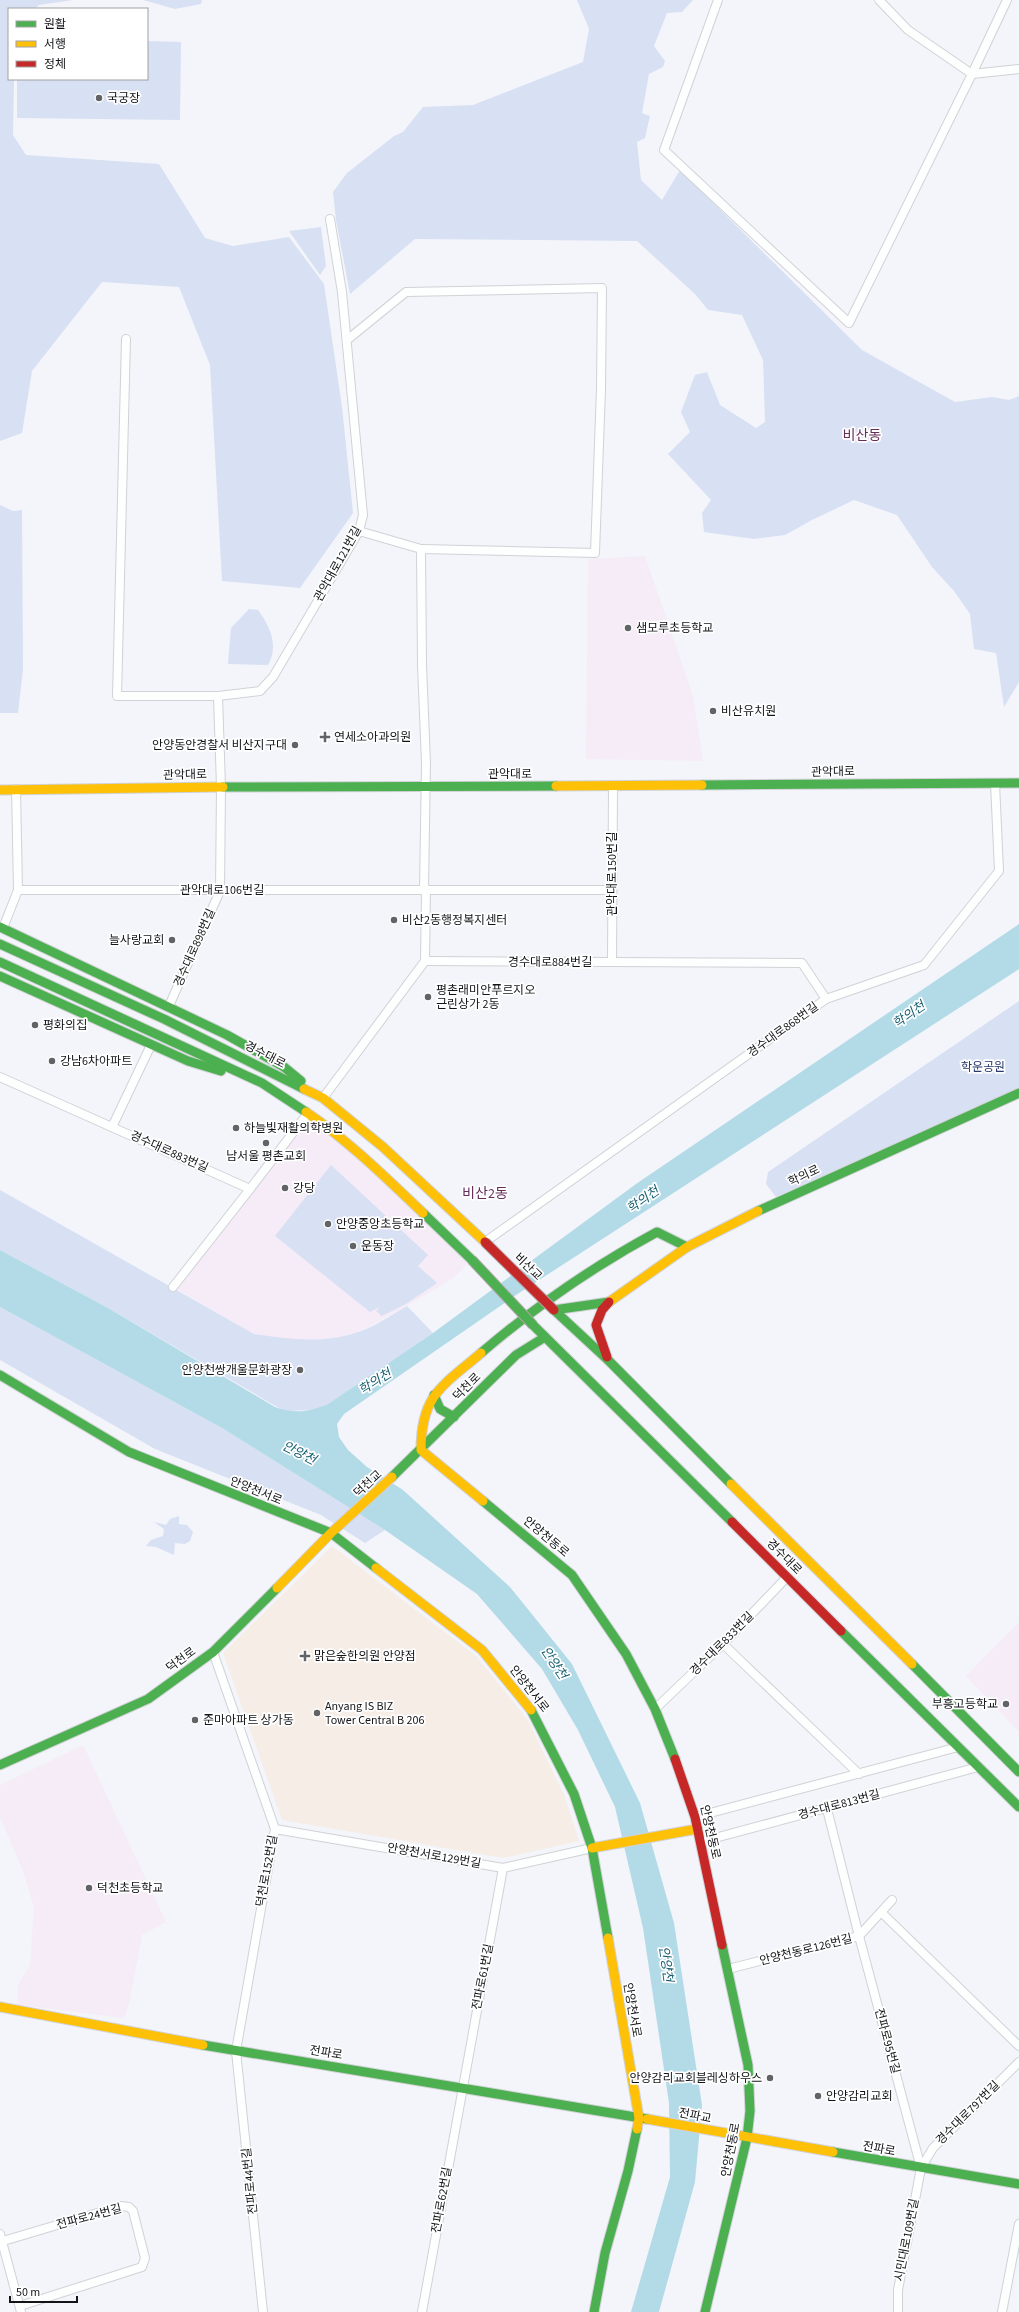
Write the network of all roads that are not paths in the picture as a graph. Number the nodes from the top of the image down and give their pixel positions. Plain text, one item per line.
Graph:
1 (718, 0) edge
2 (879, 0) edge
3 (1007, 0) edge
4 (1019, 69) edge
5 (972, 74) junction
6 (330, 219) dead end
7 (126, 339) dead end
8 (347, 340) junction
9 (359, 531) junction
10 (421, 549) junction
11 (218, 696) junction
12 (995, 783) junction
13 (1019, 783) edge
14 (424, 785) junction
15 (613, 786) junction
16 (221, 787) junction
17 (16, 789) junction
18 (0, 790) edge
19 (425, 889) junction
20 (18, 890) junction
21 (612, 890) junction
22 (220, 891) junction
23 (1, 928) edge
24 (0, 944) edge
25 (425, 961) junction
26 (0, 962) edge
27 (612, 962) junction
28 (0, 976) edge
29 (826, 1000) junction
30 (169, 1006) junction
31 (151, 1045) junction
32 (0, 1077) edge
33 (262, 1083) junction
34 (1019, 1093) edge
35 (323, 1098) junction
36 (308, 1113) junction
37 (112, 1127) junction
38 (250, 1188) junction
39 (485, 1242) junction
40 (687, 1247) junction
41 (173, 1288) dead end
42 (609, 1302) junction
43 (554, 1310) junction
44 (545, 1337) junction
45 (609, 1361) junction
46 (0, 1375) edge
47 (434, 1395) junction
48 (454, 1417) junction
49 (421, 1450) junction
50 (411, 1460) joint
51 (342, 1525) joint
52 (331, 1533) junction
53 (787, 1577) junction
54 (724, 1644) junction
55 (213, 1652) junction
56 (655, 1709) junction
57 (958, 1747) junction
58 (0, 1765) edge
59 (978, 1767) junction
60 (1019, 1772) edge
61 (859, 1774) junction
62 (1019, 1807) edge
63 (827, 1809) junction
64 (695, 1817) junction
65 (275, 1829) junction
66 (698, 1829) junction
67 (700, 1842) junction
68 (592, 1848) junction
69 (504, 1868) junction
70 (892, 1900) dead end
71 (881, 1912) junction
72 (859, 1936) junction
73 (728, 1969) junction
74 (0, 2007) edge
75 (1019, 2046) edge
76 (236, 2051) junction
77 (1019, 2062) edge
78 (463, 2087) junction
79 (639, 2118) junction
80 (649, 2120) joint
81 (736, 2136) joint
82 (747, 2138) junction
83 (921, 2168) junction
84 (1019, 2184) edge
85 (1019, 2224) edge
86 (1, 2239) edge
87 (20, 2309) edge
88 (263, 2312) edge
89 (422, 2312) edge
90 (594, 2312) edge
91 (704, 2312) edge
92 (898, 2312) edge
93 (1002, 2312) edge

1 - 5 street
2 - 5 street
3 - 5 street
4 - 5 street
6 - 8 street, 관악대로121번길
7 - 11 street, 관악대로121번길
8 - 9 street, 관악대로121번길
8 - 10 street
9 - 10 street
9 - 11 street, 관악대로121번길
10 - 14 street
11 - 16 street
12 - 13 street, 관악대로
12 - 15 street, 관악대로
12 - 29 street, 경수대로868번길
14 - 15 street, 관악대로
14 - 16 street, 관악대로
14 - 19 street
15 - 21 street, 관악대로150번길
16 - 17 street, 관악대로
16 - 22 street
17 - 18 street, 관악대로
17 - 20 street
19 - 21 street, 관악대로106번길
19 - 22 street, 관악대로106번길
19 - 25 street
20 - 22 street, 관악대로106번길
20 - 23 street
21 - 27 street, 관악대로150번길
22 - 30 street, 경수대로898번길
23 - 30 street
24 - 35 street, 경수대로
25 - 27 street, 경수대로884번길
25 - 35 street
26 - 33 street
27 - 29 street, 경수대로884번길
28 - 31 street
29 - 39 street, 경수대로868번길
30 - 35 street
31 - 33 street
31 - 37 street
32 - 37 street, 경수대로883번길
33 - 36 street
34 - 40 street, 학의로
35 - 39 street, 경수대로
36 - 38 street
36 - 44 street, 경수대로, bridge
37 - 38 street, 경수대로883번길
38 - 41 street
39 - 43 street, 비산교, bridge
40 - 42 street, 학의로
40 - 47 street
42 - 43 street
42 - 45 street
43 - 45 street, 경수대로
44 - 48 street, 덕천로
44 - 53 street, 경수대로
45 - 60 street, 경수대로
46 - 52 street, 안양천서로
47 - 48 street
47 - 49 street
48 - 49 street, 덕천로
49 - 50 street, 덕천로
49 - 56 street, 안양천동로
50 - 51 street, 덕천교
51 - 52 street, 덕천로
52 - 55 street, 덕천로
52 - 68 street, 안양천서로
53 - 54 street, 경수대로833번길
53 - 57 street, 경수대로
54 - 56 street, 경수대로833번길
54 - 61 street, 경수대로813번길
55 - 58 street, 덕천로
55 - 65 street, 덕천로152번길
56 - 64 street, 안양천동로
57 - 59 street, 경수대로
57 - 61 street, 경수대로813번길
59 - 62 street, 경수대로
59 - 63 street, 경수대로813번길
61 - 64 street, 경수대로813번길
63 - 67 street, 경수대로813번길
63 - 72 street, 전파로95번길
64 - 66 street, 안양천동로
65 - 69 street, 안양천서로129번길
65 - 76 street, 덕천로152번길
66 - 67 street, 안양천동로
66 - 68 street
67 - 73 street, 안양천동로
68 - 69 street, 안양천서로129번길
68 - 79 street, 안양천서로
69 - 78 street, 전파로61번길
70 - 71 street, 안양천동로126번길
71 - 72 street, 안양천동로126번길
71 - 75 street
72 - 73 street, 안양천동로126번길
72 - 83 street, 전파로95번길
73 - 82 street, 안양천동로
74 - 76 street, 전파로
76 - 78 street, 전파로
76 - 88 street, 전파로44번길
77 - 83 street, 경수대로797번길
78 - 79 street, 전파로
78 - 89 street, 전파로62번길
79 - 80 street, 전파로
79 - 90 street, 안양천서로
80 - 81 street, 전파교
81 - 82 street, 전파로
82 - 83 street, 전파로
82 - 91 street, 안양천동로
83 - 84 street, 전파로
83 - 92 street, 시민대로109번길
85 - 93 street
86 - 87 street, 전파로24번길
86 - 87 street, 전파로24번길

